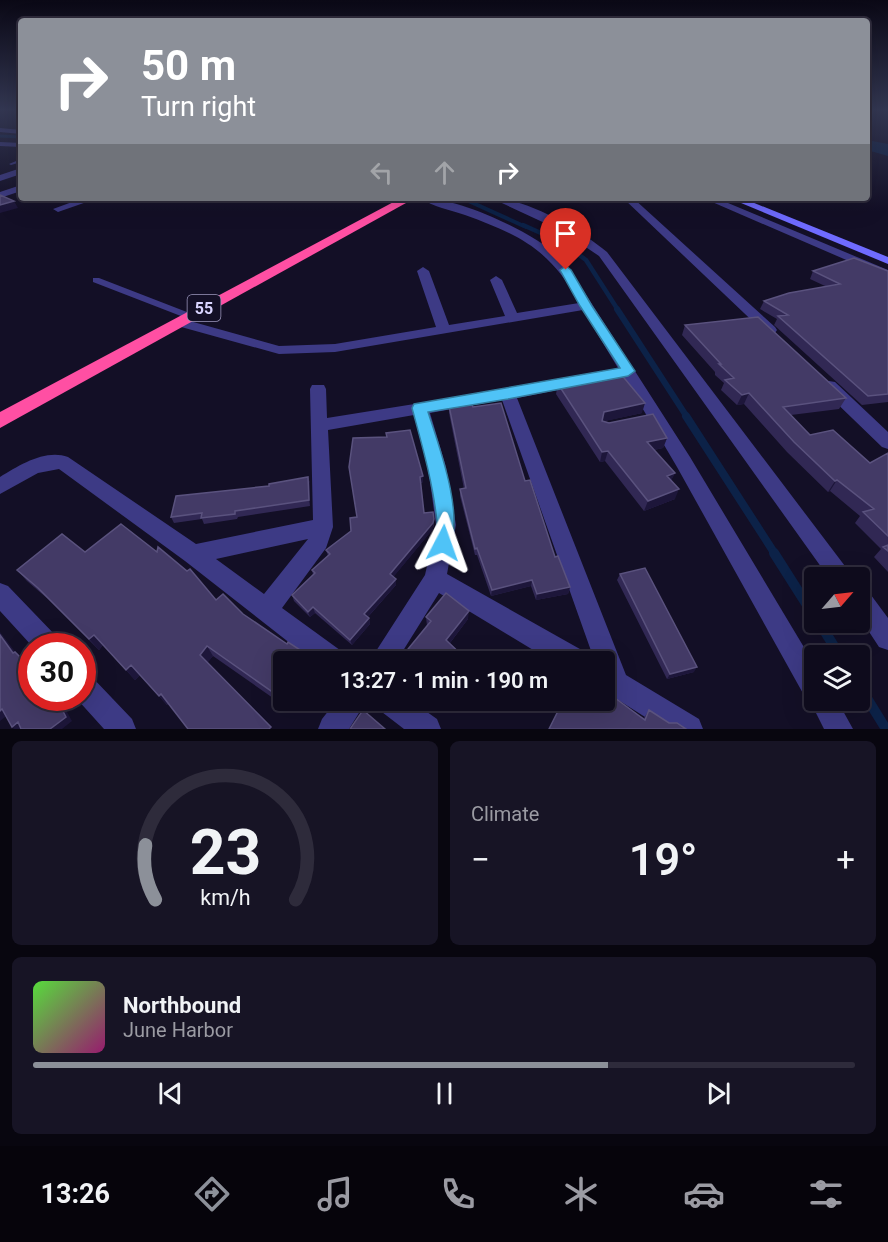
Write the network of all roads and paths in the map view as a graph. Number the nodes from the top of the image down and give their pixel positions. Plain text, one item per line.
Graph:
1 (0, 144) edge
2 (18, 145) edge
3 (18, 161) edge
4 (10, 164) dead end
5 (18, 172) edge
6 (0, 178) edge
7 (18, 189) edge
8 (0, 195) edge
9 (83, 201) edge
10 (403, 201) edge
11 (434, 201) edge
12 (503, 201) edge
13 (631, 201) edge
14 (715, 201) edge
15 (741, 201) edge
16 (58, 209) dead end
17 (888, 261) edge
18 (423, 271) dead end
19 (888, 274) edge
20 (96, 280) dead end
21 (496, 280) dead end
22 (586, 306) junction
23 (184, 319) junction
24 (513, 319) junction
25 (444, 331) junction
26 (776, 336) edge
27 (628, 371) junction
28 (819, 377) edge
29 (318, 389) dead end
30 (508, 394) junction
31 (420, 408) junction
32 (0, 421) edge
33 (319, 425) junction
34 (888, 442) edge
35 (0, 486) edge
36 (323, 527) junction
37 (193, 554) junction
38 (835, 567) edge
39 (435, 579) junction
40 (0, 594) edge
41 (267, 609) junction
42 (870, 613) edge
43 (36, 633) edge
44 (888, 638) edge
45 (321, 651) edge
46 (388, 651) edge
47 (559, 651) edge
48 (600, 651) edge
49 (804, 671) edge
50 (615, 683) edge
51 (96, 700) edge
52 (346, 711) edge
53 (402, 711) edge
54 (828, 711) edge
55 (122, 729) edge
56 (332, 729) edge
57 (427, 729) edge
58 (689, 729) edge
59 (839, 729) edge

1 - 2 street
3 - 4 lane
5 - 6 street
7 - 8 street
9 - 16 street
10 - 23 highway, 55
11 - 22 street
12 - 38 street
13 - 26 street
14 - 19 street
15 - 17 main road
18 - 25 street
20 - 23 lane
21 - 24 street
22 - 24 street
22 - 27 street
23 - 25 street
23 - 32 highway, 55
24 - 25 street
27 - 30 street
27 - 49 street
28 - 34 street
29 - 33 street
30 - 31 street
30 - 48 street
31 - 33 street
31 - 39 street
33 - 36 street
35 - 37 street
36 - 37 street
36 - 41 street
37 - 41 street
39 - 46 street
39 - 47 street
40 - 43 street
41 - 45 street
42 - 44 street
50 - 58 street
51 - 55 street
52 - 56 street
53 - 57 street
54 - 59 street

